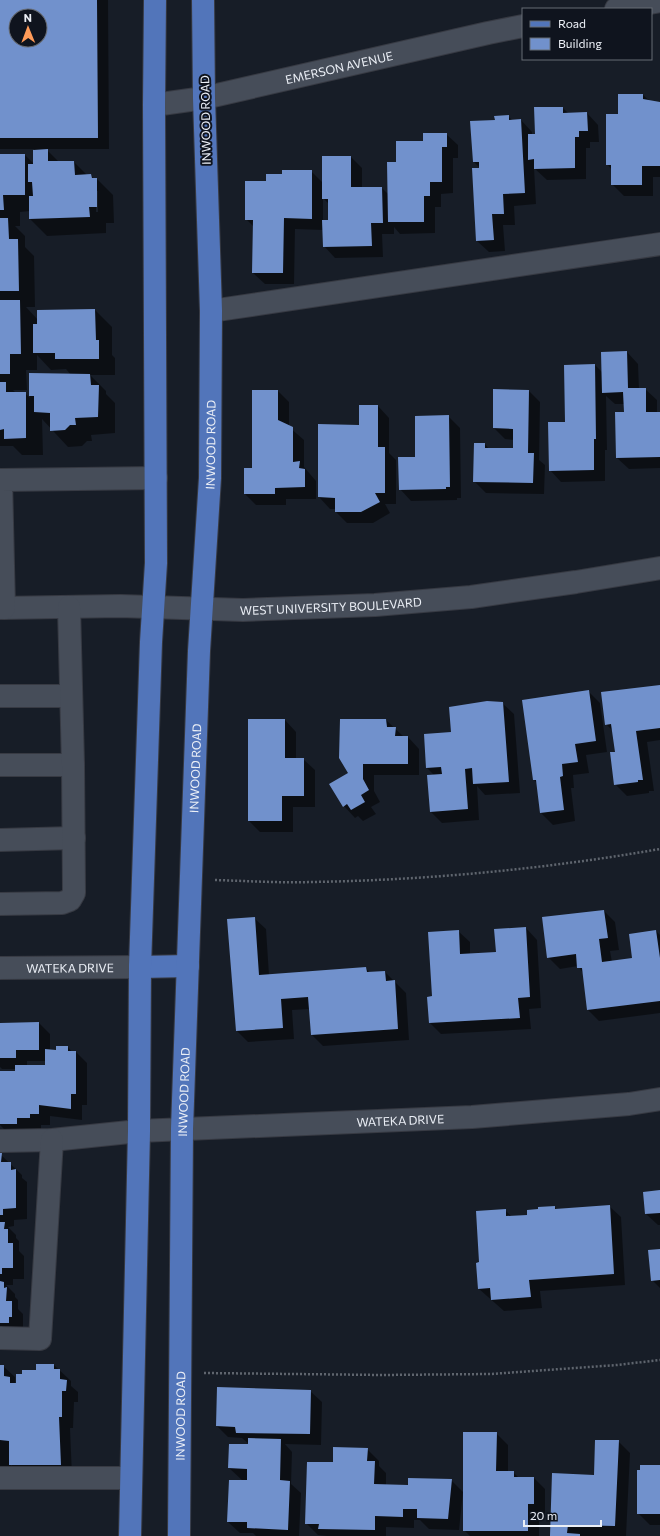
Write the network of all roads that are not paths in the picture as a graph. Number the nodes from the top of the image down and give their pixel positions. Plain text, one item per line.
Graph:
1 (155, 0) edge
2 (203, 0) edge
3 (660, 1) edge
4 (622, 8) edge
5 (522, 26) edge
6 (204, 98) junction
7 (154, 105) junction
8 (660, 244) edge
9 (211, 311) junction
10 (156, 478) junction
11 (660, 568) edge
12 (69, 607) junction
13 (2, 608) edge
14 (153, 608) junction
15 (202, 609) junction
16 (0, 696) edge
17 (71, 696) junction
18 (73, 765) junction
19 (0, 766) edge
20 (74, 838) junction
21 (0, 840) edge
22 (0, 904) edge
23 (140, 966) junction
24 (188, 966) junction
25 (0, 968) edge
26 (660, 1099) edge
27 (182, 1129) junction
28 (139, 1131) junction
29 (52, 1140) junction
30 (0, 1141) edge
31 (0, 1338) edge
32 (0, 1478) edge
33 (131, 1478) junction
34 (130, 1536) edge
35 (179, 1536) edge

1 - 7 main road
2 - 6 main road, INWOOD ROAD
3 - 4 street
5 - 6 street, EMERSON AVENUE
6 - 7 street, EMERSON AVENUE
6 - 9 main road, INWOOD ROAD
7 - 10 main road
8 - 9 street
9 - 15 main road, INWOOD ROAD
10 - 13 street
10 - 14 main road
11 - 15 street, WEST UNIVERSITY BOULEVARD
12 - 13 street, WEST UNIVERSITY BOULEVARD
12 - 14 street, WEST UNIVERSITY BOULEVARD
12 - 17 street
14 - 15 street, WEST UNIVERSITY BOULEVARD
14 - 23 main road
15 - 24 main road, INWOOD ROAD
16 - 17 street
17 - 18 street
18 - 19 street
18 - 20 street
20 - 21 street
20 - 22 street
23 - 24 main road
23 - 25 street, WATEKA DRIVE
23 - 28 main road
24 - 27 main road, INWOOD ROAD
26 - 27 street, WATEKA DRIVE
27 - 28 street, WATEKA DRIVE
27 - 35 main road, INWOOD ROAD
28 - 29 street, WATEKA DRIVE
28 - 33 main road
29 - 30 street, WATEKA DRIVE
29 - 31 street
32 - 33 street
33 - 34 main road

